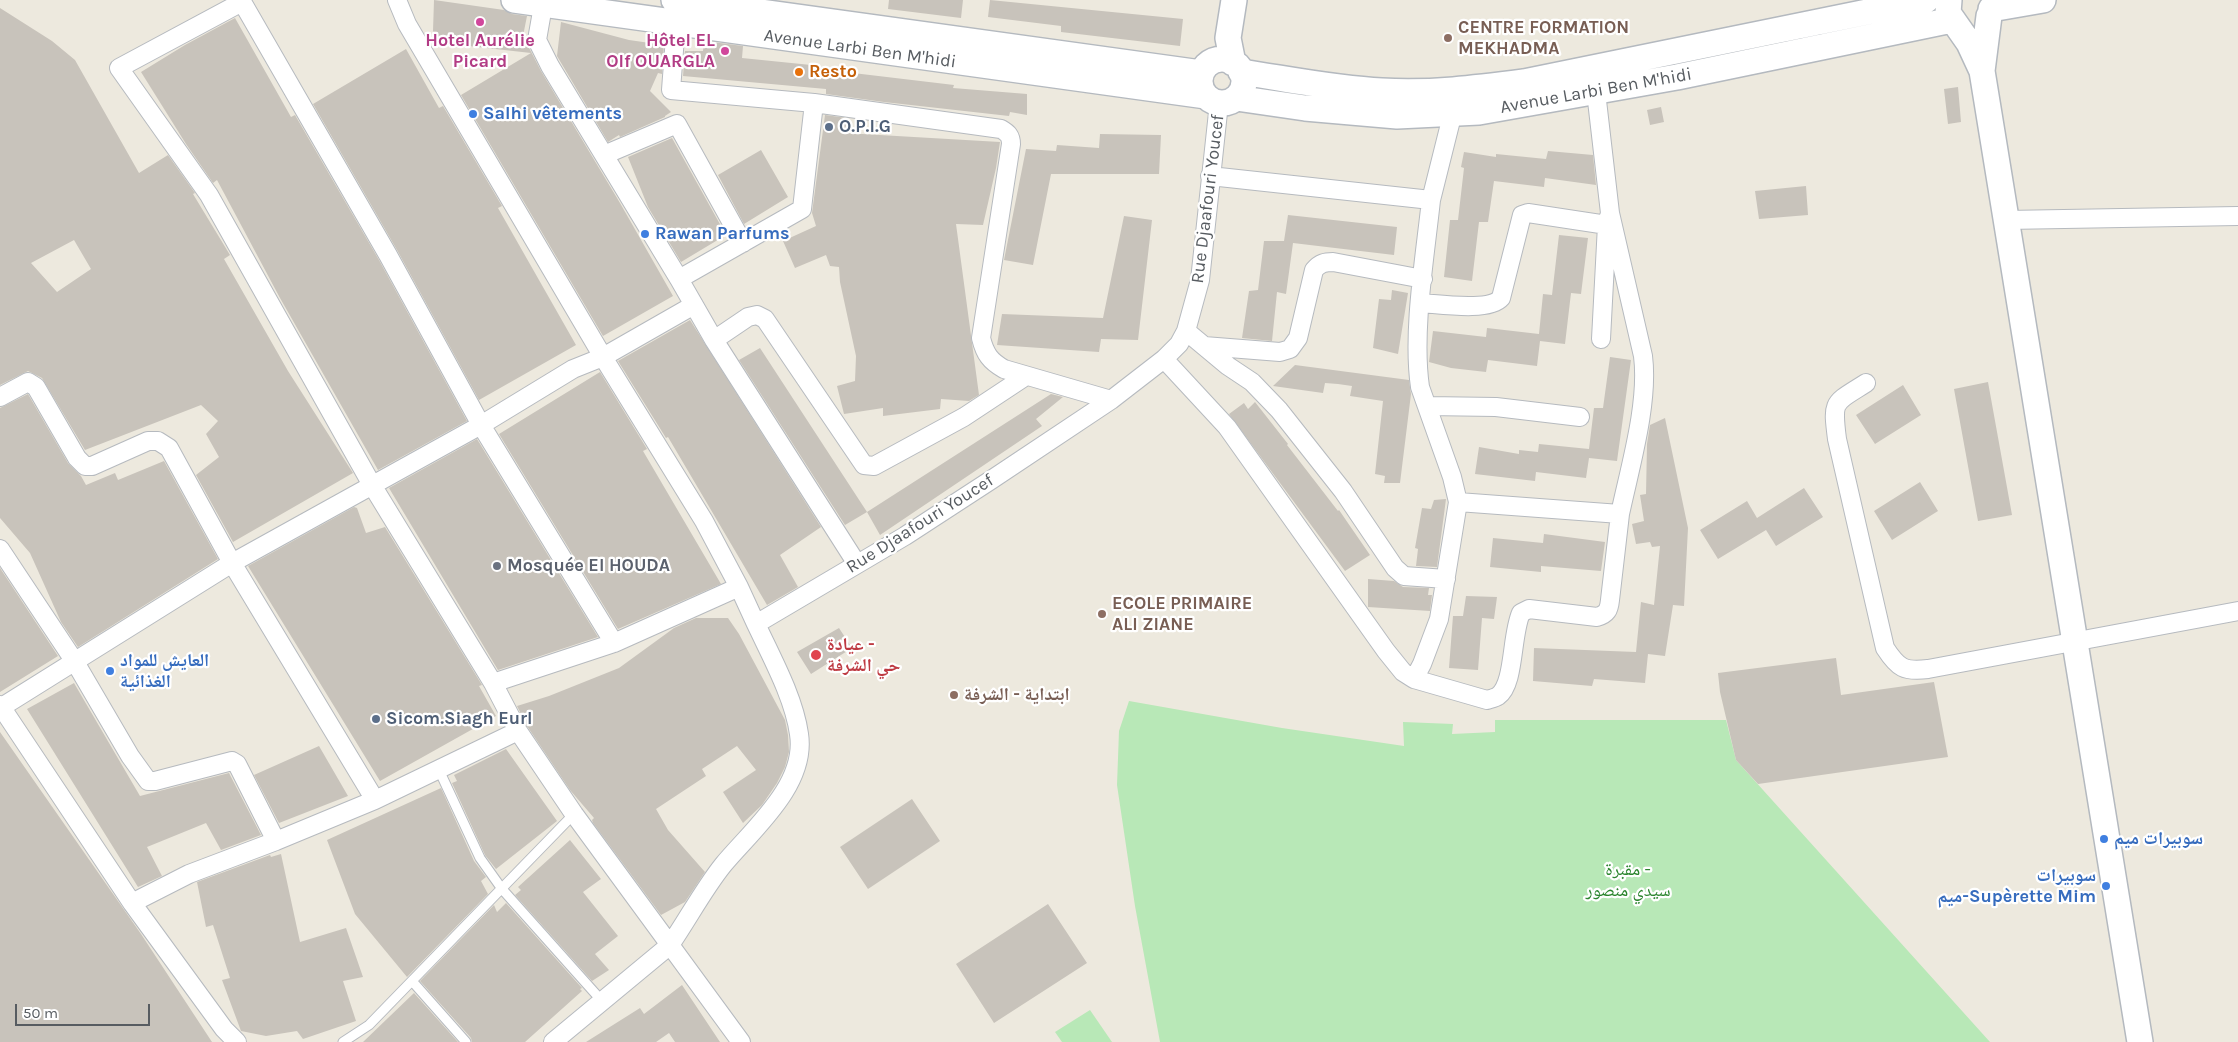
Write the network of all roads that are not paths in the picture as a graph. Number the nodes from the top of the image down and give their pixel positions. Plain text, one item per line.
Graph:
1 (397, 0) edge
2 (514, 0) edge
3 (1230, 0) edge
4 (1234, 0) edge
5 (1926, 0) edge
6 (2043, 0) edge
7 (242, 1) edge
8 (543, 2) edge
9 (1990, 8) edge
10 (675, 12) edge
11 (1953, 15) edge
12 (1228, 38) junction
13 (1237, 67) junction
14 (1982, 71) junction
15 (1213, 87) junction
16 (1458, 89) junction
17 (1596, 92) junction
18 (814, 103) junction
19 (1452, 114) junction
20 (604, 155) junction
21 (1210, 176) junction
22 (1431, 200) junction
23 (2238, 216) edge
24 (1608, 219) junction
25 (2006, 220) junction
26 (744, 242) junction
27 (679, 279) junction
28 (1423, 279) junction
29 (1420, 303) junction
30 (694, 305) junction
31 (1186, 331) junction
32 (1601, 339) dead end
33 (714, 340) junction
34 (1204, 346) junction
35 (604, 356) junction
36 (1164, 359) junction
37 (1026, 376) junction
38 (1866, 383) dead end
39 (0, 397) edge
40 (1111, 400) junction
41 (1427, 406) junction
42 (1580, 417) dead end
43 (481, 425) junction
44 (372, 485) junction
45 (1458, 502) junction
46 (1620, 514) junction
47 (0, 549) edge
48 (232, 564) junction
49 (857, 564) junction
50 (1446, 579) junction
51 (739, 587) junction
52 (2238, 612) edge
53 (756, 624) junction
54 (2075, 641) junction
55 (614, 643) junction
56 (75, 662) junction
57 (1414, 679) junction
58 (493, 683) junction
59 (0, 706) edge
60 (518, 731) junction
61 (439, 770) junction
62 (375, 800) junction
63 (574, 814) junction
64 (276, 841) junction
65 (502, 889) junction
66 (132, 904) junction
67 (670, 945) junction
68 (412, 981) junction
69 (602, 1001) junction
70 (237, 1042) edge
71 (343, 1042) edge
72 (466, 1042) edge
73 (553, 1042) edge
74 (741, 1042) edge
75 (2140, 1042) edge

1 - 35 street
2 - 8 main road, Avenue Larbi Ben M'hidi
3 - 4 street
4 - 12 main road
5 - 16 main road, Avenue Larbi Ben M'hidi
6 - 9 main road, Avenue Larbi Ben M'hidi
7 - 43 street
7 - 44 street
8 - 10 main road, Avenue Larbi Ben M'hidi
8 - 20 street
9 - 11 main road, Avenue Larbi Ben M'hidi
9 - 14 main road
10 - 15 main road, Avenue Larbi Ben M'hidi
10 - 18 street
11 - 14 main road
11 - 17 main road, Avenue Larbi Ben M'hidi
12 - 13 main road
12 - 15 main road
13 - 15 main road, Avenue Larbi Ben M'hidi
13 - 15 main road
13 - 16 main road, Avenue Larbi Ben M'hidi
14 - 25 main road
15 - 19 main road, Avenue Larbi Ben M'hidi
15 - 21 street, Rue Djaafouri Youcef
16 - 19 street
17 - 19 main road, Avenue Larbi Ben M'hidi
17 - 24 street
18 - 26 street
18 - 37 street
19 - 22 street
20 - 26 street
20 - 27 street
21 - 22 street
21 - 31 street, Rue Djaafouri Youcef
22 - 28 street
23 - 25 street
24 - 29 street
24 - 32 street
24 - 46 street
25 - 54 main road
26 - 27 street
27 - 30 street
28 - 29 street
28 - 34 street
29 - 41 street
30 - 33 street
30 - 35 street
31 - 34 street
31 - 36 street, Rue Djaafouri Youcef
33 - 37 street
33 - 49 street
34 - 50 street
35 - 43 street
35 - 51 street
36 - 40 street, Rue Djaafouri Youcef
36 - 57 street
37 - 40 street
38 - 54 street
39 - 48 street
40 - 49 street, Rue Djaafouri Youcef
41 - 42 street
41 - 45 street
43 - 44 street
43 - 55 street
44 - 48 street
44 - 58 street
45 - 46 street
45 - 50 street
46 - 57 street
47 - 56 street
48 - 56 street
48 - 62 street
49 - 53 street, Rue Djaafouri Youcef
50 - 57 street
51 - 53 street
51 - 55 street
52 - 54 street
53 - 67 street
54 - 75 main road
55 - 58 street
56 - 59 street
56 - 64 street
58 - 60 street
59 - 66 street
60 - 61 street
60 - 63 street
61 - 62 street
61 - 65 lane
62 - 64 street
63 - 65 lane
63 - 67 street
64 - 66 street
65 - 68 lane
65 - 69 lane
66 - 70 street
67 - 69 street
67 - 74 street
68 - 71 lane
68 - 72 lane
69 - 73 street

